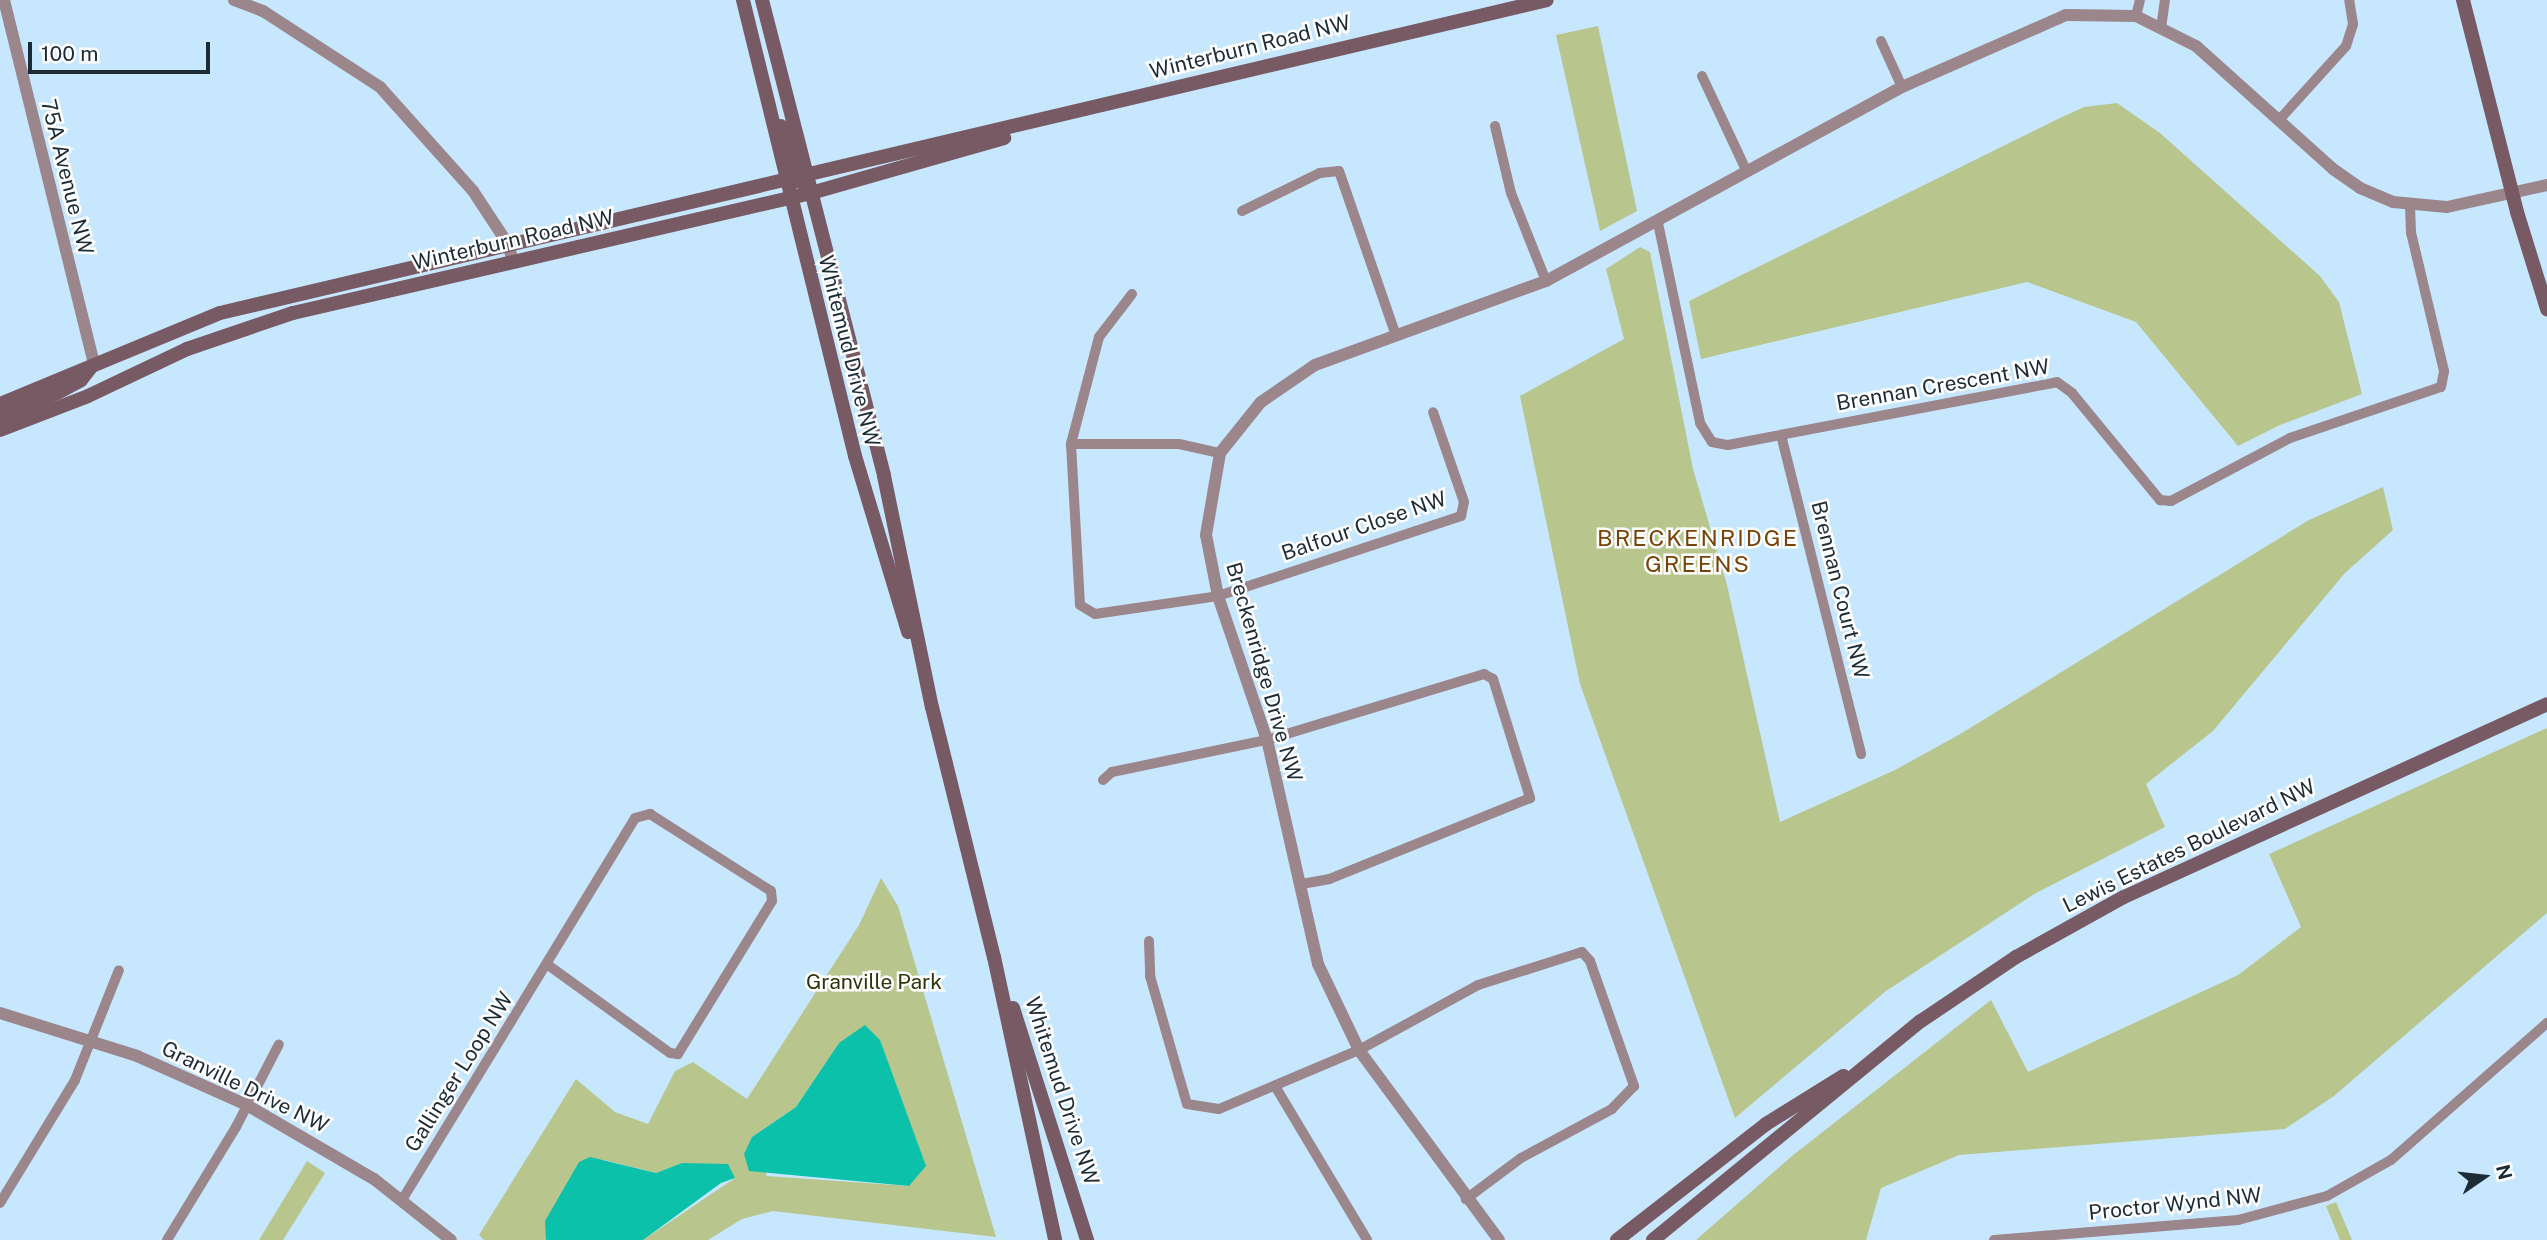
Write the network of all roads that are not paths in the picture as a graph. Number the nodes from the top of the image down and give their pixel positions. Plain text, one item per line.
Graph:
1 (4, 0) edge
2 (234, 0) edge
3 (744, 0) edge
4 (762, 0) edge
5 (1547, 0) edge
6 (2140, 0) edge
7 (2165, 0) edge
8 (2348, 0) edge
9 (2463, 0) edge
10 (2136, 16) junction
11 (2161, 28) junction
12 (1881, 41) dead end
13 (1702, 76) dead end
14 (1902, 88) junction
15 (1047, 120) junction
16 (2279, 120) junction
17 (1496, 126) dead end
18 (1746, 170) junction
19 (795, 176) junction
20 (2547, 185) edge
21 (811, 193) junction
22 (2512, 193) junction
23 (788, 199) junction
24 (2410, 206) junction
25 (1242, 211) dead end
26 (1658, 223) junction
27 (508, 244) junction
28 (513, 261) junction
29 (1546, 281) junction
30 (1132, 294) dead end
31 (2547, 309) edge
32 (1395, 333) junction
33 (94, 364) junction
34 (0, 404) edge
35 (1433, 412) dead end
36 (0, 418) edge
37 (0, 430) edge
38 (1781, 435) junction
39 (1071, 443) junction
40 (1220, 453) junction
41 (1218, 596) junction
42 (2547, 704) edge
43 (932, 707) junction
44 (1267, 740) junction
45 (1861, 754) dead end
46 (1103, 780) dead end
47 (1301, 884) junction
48 (1149, 941) dead end
49 (995, 957) junction
50 (548, 965) junction
51 (119, 970) dead end
52 (0, 1013) edge
53 (2547, 1023) edge
54 (93, 1040) junction
55 (279, 1044) dead end
56 (1359, 1050) junction
57 (1869, 1062) junction
58 (1275, 1086) junction
59 (245, 1104) junction
60 (1466, 1199) junction
61 (402, 1200) junction
62 (0, 1203) edge
63 (167, 1240) edge
64 (451, 1240) edge
65 (1055, 1240) edge
66 (1087, 1240) edge
67 (1367, 1240) edge
68 (1499, 1240) edge
69 (1617, 1240) edge
70 (1653, 1240) edge
71 (1994, 1240) edge

1 - 33 street, 75A Avenue NW
2 - 27 street
3 - 19 main road, Whitemud Drive NW
4 - 19 main road, Whitemud Drive NW
5 - 15 main road, Winterburn Road NW
6 - 10 street
7 - 11 street
8 - 16 street
9 - 22 main road
10 - 11 street, Breckenridge Drive NW
10 - 14 street, Breckenridge Drive NW
11 - 16 street, Breckenridge Drive NW
12 - 14 street
13 - 18 street
14 - 18 street, Breckenridge Drive NW
15 - 19 main road, Winterburn Road NW
15 - 21 main road, Winterburn Road NW
16 - 24 street, Breckenridge Drive NW
17 - 29 street
18 - 26 street, Breckenridge Drive NW
19 - 21 main road
19 - 23 main road, Whitemud Drive NW
19 - 27 main road, Winterburn Road NW
20 - 22 street, Breckenridge Drive NW
21 - 23 main road, Winterburn Road NW
21 - 43 main road, Whitemud Drive NW
22 - 24 street, Breckenridge Drive NW
22 - 31 main road
23 - 28 main road, Winterburn Road NW
23 - 43 main road, Whitemud Drive NW
24 - 38 street, Brennan Crescent NW
25 - 32 street
26 - 29 street, Breckenridge Drive NW
26 - 38 street, Brennan Crescent NW
27 - 28 street
27 - 33 main road, Winterburn Road NW
28 - 37 main road, Winterburn Road NW
29 - 32 street, Breckenridge Drive NW
30 - 39 street
32 - 40 street, Breckenridge Drive NW
33 - 34 main road, Winterburn Road NW
33 - 36 main road
35 - 41 street, Balfour Close NW
38 - 45 street, Brennan Court NW
39 - 40 street
39 - 41 street
40 - 41 street, Breckenridge Drive NW
41 - 44 street, Breckenridge Drive NW
42 - 57 main road, Lewis Estates Boulevard NW
43 - 49 main road, Whitemud Drive NW
44 - 46 street
44 - 47 street, Breckenridge Drive NW
44 - 47 street
47 - 56 street, Breckenridge Drive NW
48 - 58 street
49 - 65 main road, Whitemud Drive NW
49 - 66 main road, Whitemud Drive NW
50 - 50 street, Gallinger Loop NW
50 - 61 street, Gallinger Loop NW
51 - 54 street
52 - 54 street, Granville Drive NW
53 - 71 street, Proctor Wynd NW
54 - 59 street, Granville Drive NW
54 - 62 street
55 - 59 street
56 - 58 street
56 - 60 street, Breckenridge Drive NW
56 - 60 street
57 - 69 main road, Lewis Estates Boulevard NW
57 - 70 main road, Lewis Estates Boulevard NW
58 - 67 street
59 - 61 street, Granville Drive NW
59 - 63 street
60 - 68 street, Breckenridge Drive NW
61 - 64 street, Granville Drive NW

